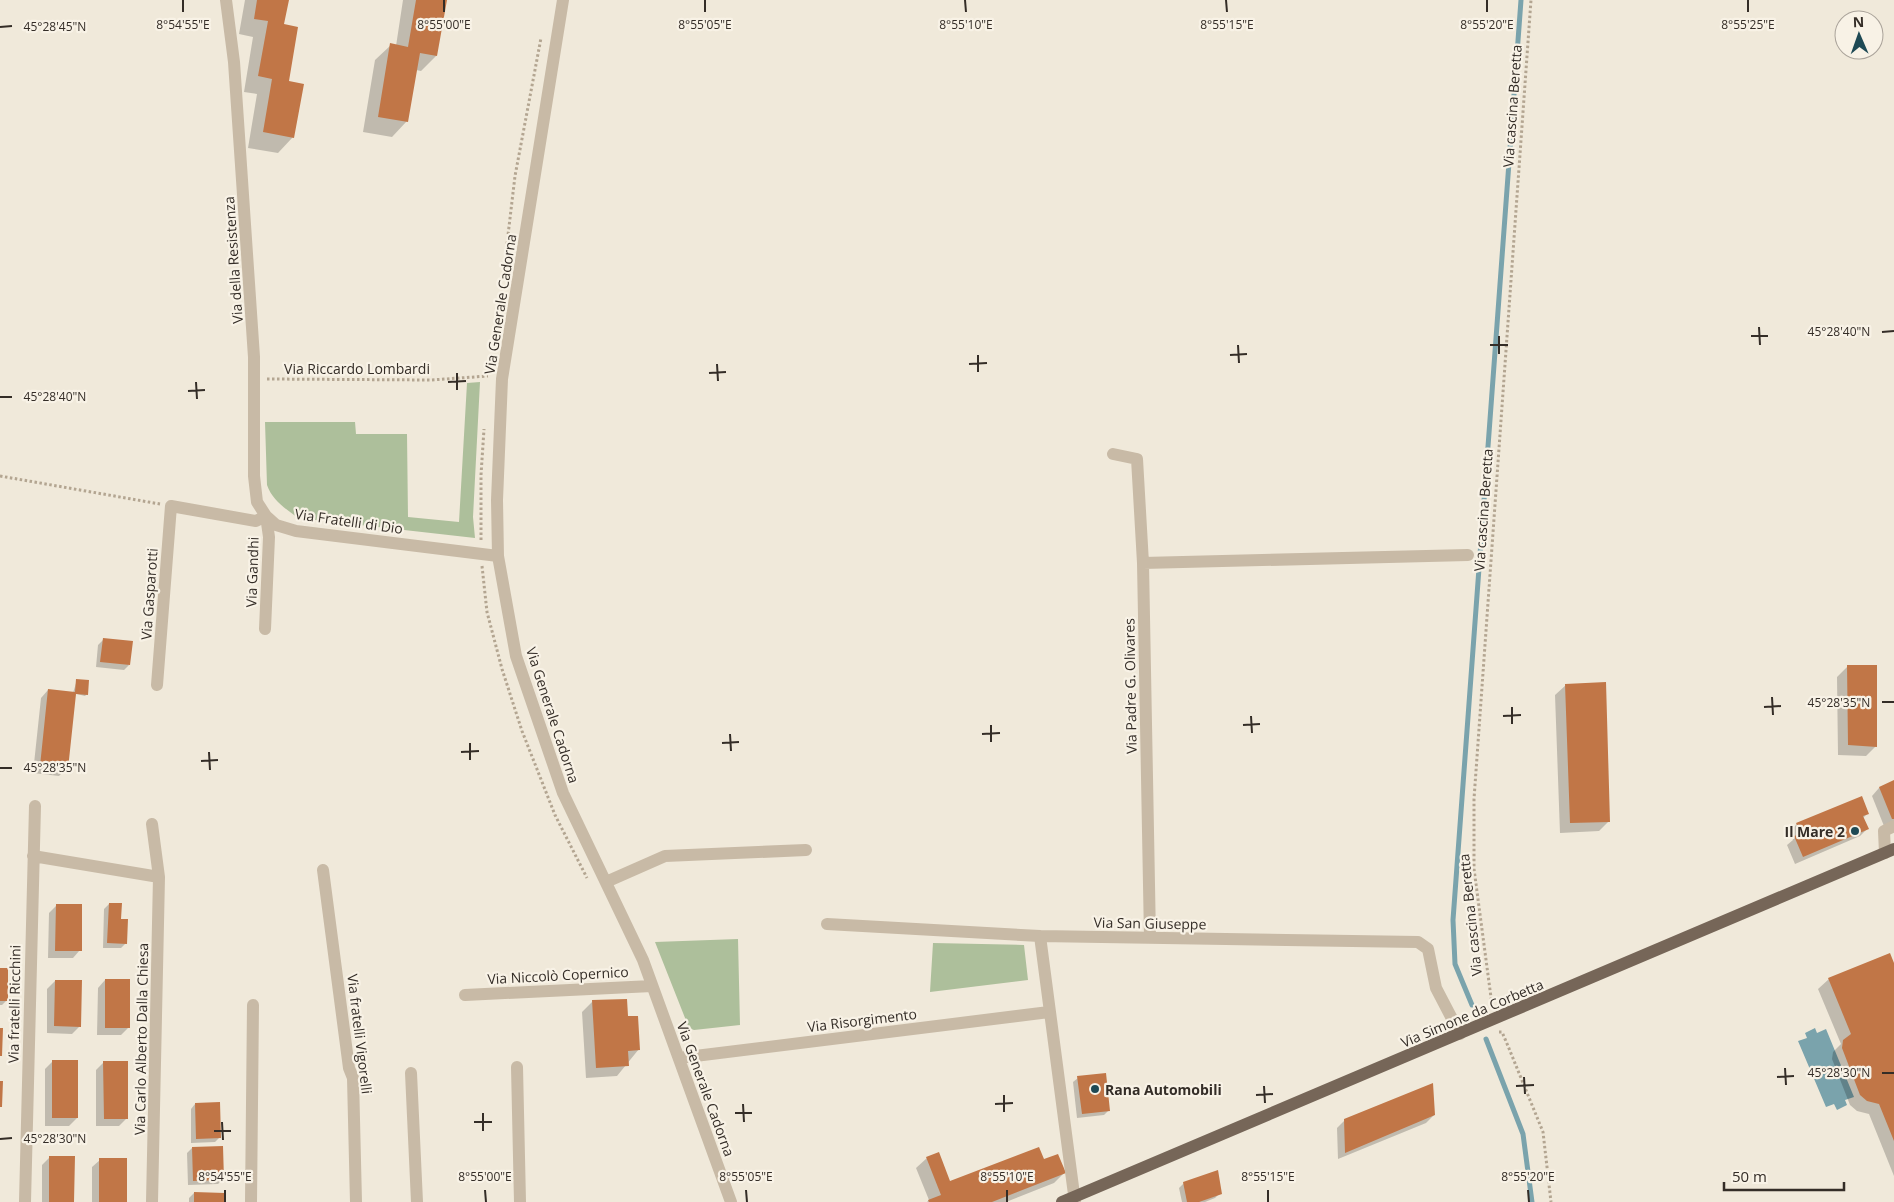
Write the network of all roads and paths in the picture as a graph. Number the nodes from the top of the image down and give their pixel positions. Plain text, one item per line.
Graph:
1 (226, 0) edge
2 (564, 0) edge
3 (1531, 0) edge
4 (542, 35) dead end
5 (504, 271) dead end
6 (254, 379) junction
7 (489, 385) dead end
8 (485, 420) dead end
9 (1114, 454) dead end
10 (0, 476) edge
11 (171, 506) junction
12 (266, 516) junction
13 (481, 554) junction
14 (1468, 555) dead end
15 (498, 556) junction
16 (1143, 563) junction
17 (265, 629) dead end
18 (157, 685) dead end
19 (35, 806) dead end
20 (152, 824) dead end
21 (1894, 826) edge
22 (806, 850) dead end
23 (1890, 851) edge
24 (33, 856) junction
25 (323, 870) dead end
26 (159, 877) junction
27 (589, 882) dead end
28 (606, 882) junction
29 (827, 924) dead end
30 (1040, 936) junction
31 (1150, 938) junction
32 (652, 986) junction
33 (465, 995) dead end
34 (252, 1005) dead end
35 (1049, 1012) junction
36 (1492, 1021) junction
37 (1460, 1034) junction
38 (678, 1058) junction
39 (517, 1067) dead end
40 (411, 1073) dead end
41 (1075, 1199) edge
42 (25, 1202) edge
43 (152, 1202) edge
44 (251, 1202) edge
45 (356, 1202) edge
46 (417, 1202) edge
47 (520, 1202) edge
48 (731, 1202) edge
49 (1062, 1202) edge
50 (1551, 1202) edge

1 - 6 street, Via della Resistenza
2 - 15 street, Via Generale Cadorna
3 - 36 path, Via cascina Beretta
4 - 5 path
6 - 7 path, Via Riccardo Lombardi
6 - 12 street, Via della Resistenza
8 - 13 path
9 - 16 street, Via Padre G. Olivares
10 - 11 path
11 - 12 street
11 - 18 street, Via Gasparotti
12 - 13 street, Via Fratelli di Dio
12 - 17 street, Via Gandhi
13 - 15 street, Via Fratelli di Dio
13 - 27 path
14 - 16 street
15 - 28 street, Via Generale Cadorna
16 - 31 street, Via Padre G. Olivares
19 - 24 street, Via fratelli Ricchini
20 - 26 street, Via Carlo Alberto Dalla Chiesa
21 - 23 street
22 - 28 street
23 - 36 main road, Via Simone da Corbetta
24 - 26 street
24 - 42 street, Via fratelli Ricchini
25 - 45 street, Via fratelli Vigorelli
26 - 43 street, Via Carlo Alberto Dalla Chiesa
28 - 32 street, Via Generale Cadorna
29 - 30 street, Via San Giuseppe
30 - 31 street, Via San Giuseppe
30 - 35 street
31 - 37 street, Via San Giuseppe
32 - 33 street, Via Niccolò Copernico
32 - 38 street, Via Generale Cadorna
34 - 44 street
35 - 38 street, Via Risorgimento
35 - 41 street
36 - 37 main road, Via Simone da Corbetta
36 - 50 path
37 - 41 main road, Via Simone da Corbetta
38 - 48 street, Via Generale Cadorna
39 - 47 street
40 - 46 street
41 - 49 main road, Via Simone da Corbetta

